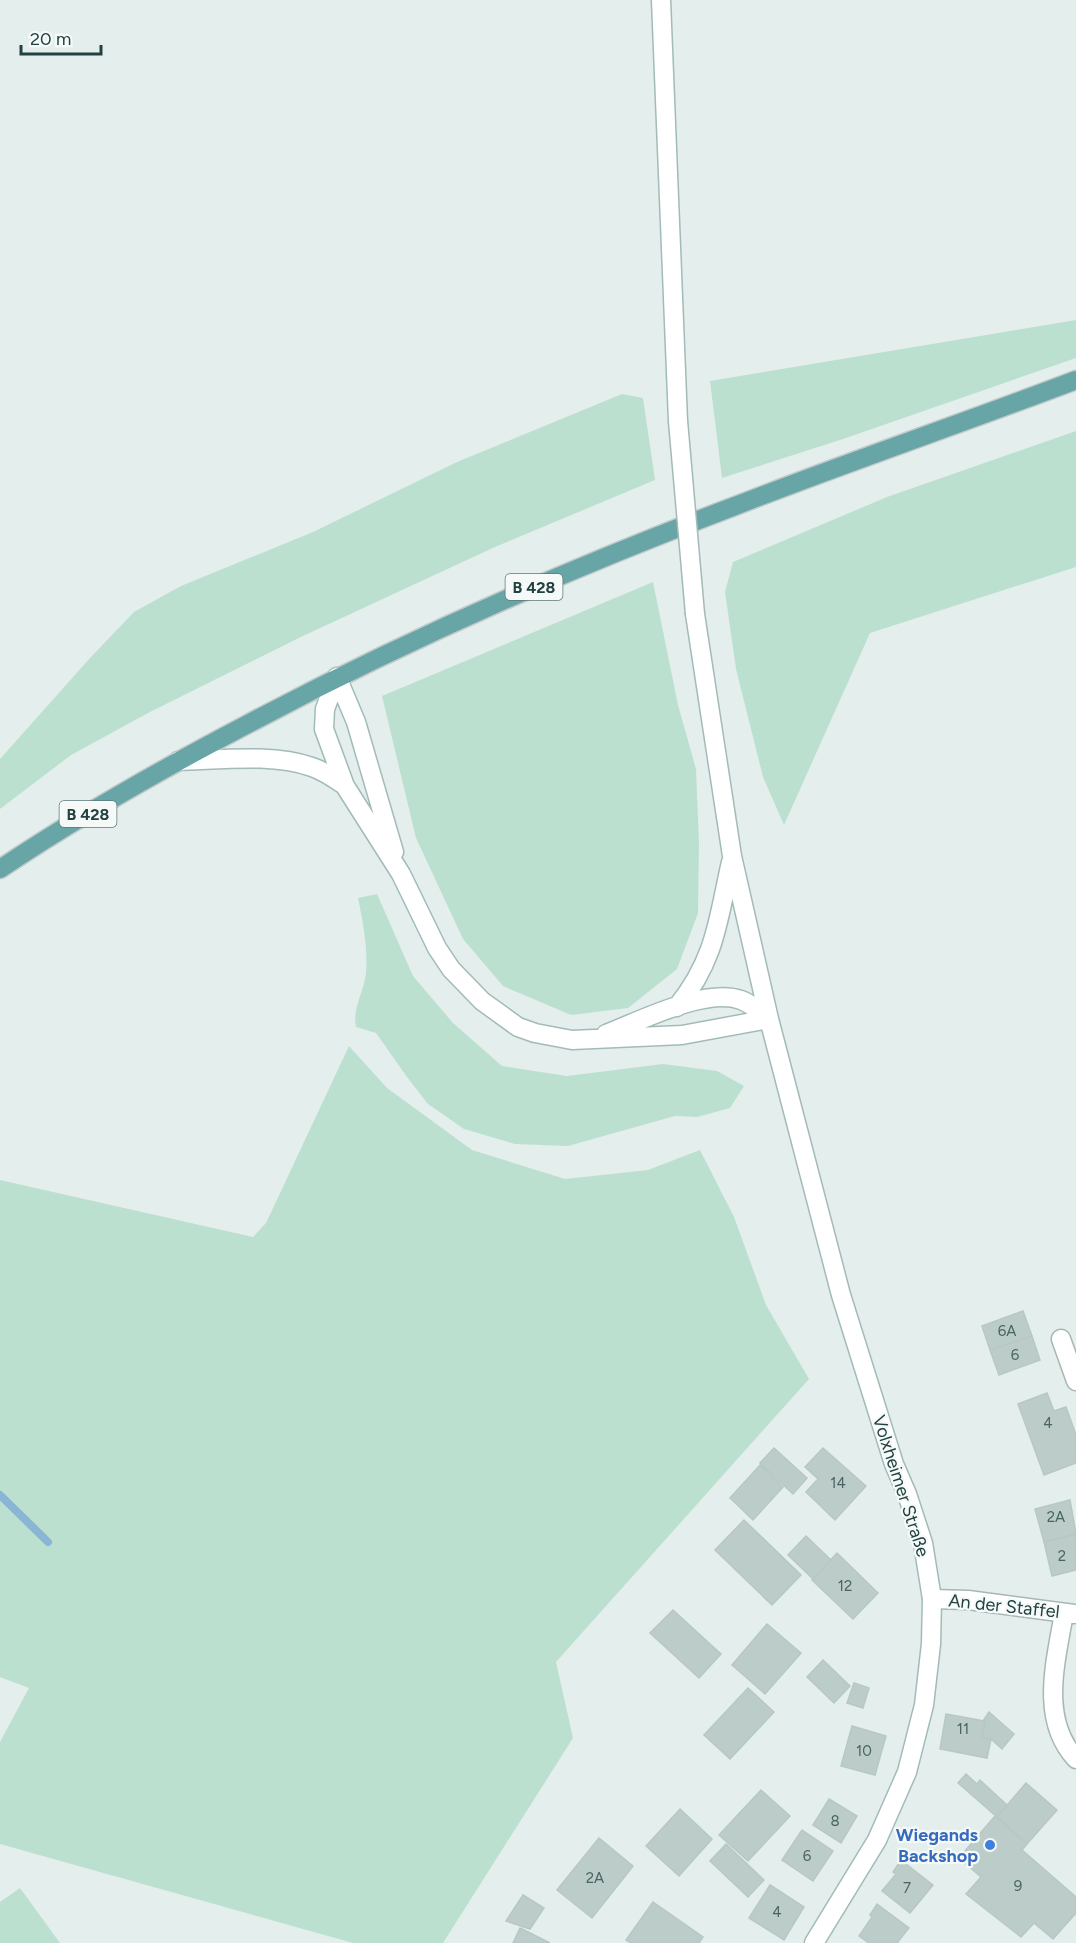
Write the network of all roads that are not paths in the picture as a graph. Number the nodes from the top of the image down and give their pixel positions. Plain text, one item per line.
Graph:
1 (661, 0) edge
2 (1076, 380) edge
3 (337, 677) junction
4 (178, 761) junction
5 (345, 786) junction
6 (732, 856) junction
7 (0, 869) edge
8 (401, 874) junction
9 (677, 1007) junction
10 (769, 1019) junction
11 (591, 1040) junction
12 (1061, 1340) dead end
13 (1076, 1381) edge
14 (932, 1599) junction
15 (1070, 1613) edge
16 (1076, 1759) edge
17 (814, 1943) edge

1 - 6 main road, Volxheimer Straße, bridge
2 - 3 main road, B 428
3 - 4 main road, B 428
3 - 5 main road
3 - 8 main road
4 - 5 main road
4 - 7 main road, B 428
5 - 8 main road
6 - 9 main road
6 - 10 main road, Volxheimer Straße
8 - 11 main road
9 - 10 main road
9 - 11 main road
10 - 11 main road
10 - 14 main road, Volxheimer Straße
12 - 13 main road
14 - 15 main road, An der Staffel
14 - 17 main road, Volxheimer Straße
15 - 16 main road

